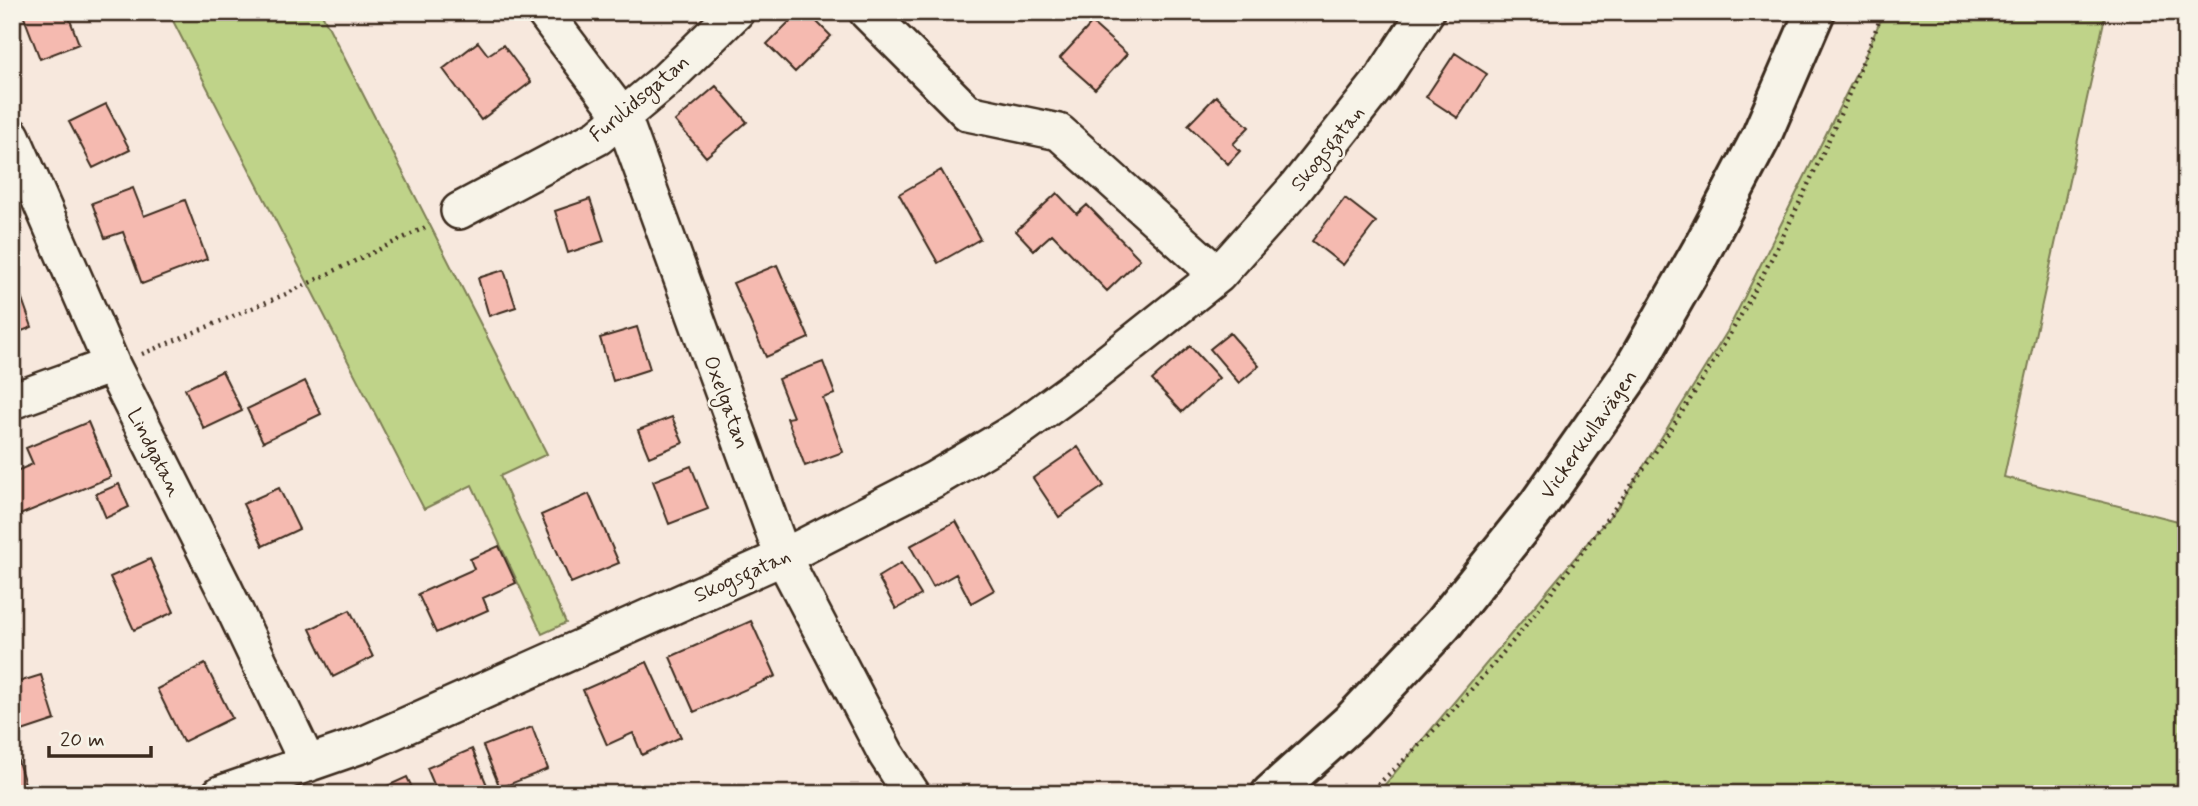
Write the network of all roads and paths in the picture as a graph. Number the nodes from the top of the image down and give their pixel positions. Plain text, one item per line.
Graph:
1 (544, 12) edge
2 (736, 12) edge
3 (867, 12) edge
4 (1426, 12) edge
5 (1815, 12) edge
6 (1884, 12) edge
7 (623, 117) junction
8 (12, 136) edge
9 (459, 211) joint
10 (1218, 275) junction
11 (112, 366) junction
12 (12, 401) edge
13 (783, 557) junction
14 (308, 764) junction
15 (220, 794) edge
16 (912, 794) edge
17 (1271, 794) edge
18 (1367, 794) edge

1 - 7 street, Oxelgatan
2 - 7 street, Furulidsgatan
3 - 10 street
4 - 10 street, Skogsgatan
5 - 17 main road, Vickerkullavägen
6 - 18 path
7 - 9 street, Furulidsgatan
7 - 13 street, Oxelgatan
8 - 11 street, Lindgatan
9 - 11 path
10 - 13 street, Skogsgatan
11 - 12 street
11 - 14 street, Lindgatan
13 - 14 street, Skogsgatan
13 - 16 street, Oxelgatan
14 - 15 street, Skogsgatan

